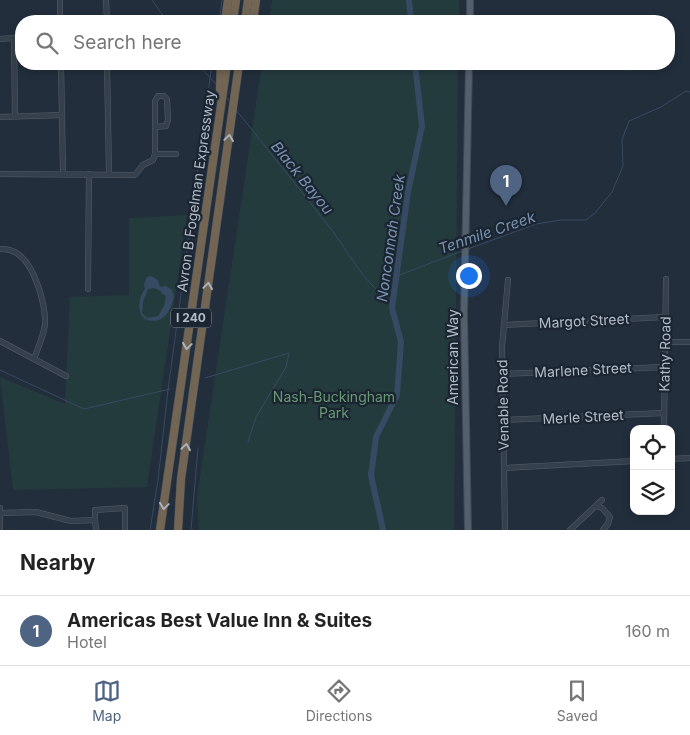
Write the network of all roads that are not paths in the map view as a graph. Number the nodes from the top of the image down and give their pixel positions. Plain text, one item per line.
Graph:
1 (60, 0) edge
2 (106, 0) edge
3 (228, 0) edge
4 (236, 0) edge
5 (248, 0) edge
6 (256, 0) edge
7 (470, 0) edge
8 (60, 15) edge
9 (107, 15) edge
10 (226, 15) edge
11 (234, 15) edge
12 (246, 15) edge
13 (254, 15) edge
14 (470, 15) edge
15 (0, 39) edge
16 (61, 70) edge
17 (107, 70) edge
18 (222, 70) edge
19 (237, 70) edge
20 (242, 70) edge
21 (469, 70) edge
22 (236, 82) junction
23 (62, 115) junction
24 (15, 116) junction
25 (0, 117) edge
26 (155, 127) junction
27 (156, 154) junction
28 (176, 154) dead end
29 (0, 174) edge
30 (63, 174) junction
31 (89, 174) junction
32 (109, 174) junction
33 (0, 249) edge
34 (666, 279) dead end
35 (508, 280) dead end
36 (88, 289) dead end
37 (665, 317) junction
38 (504, 324) junction
39 (0, 341) edge
40 (664, 342) junction
41 (690, 342) edge
42 (34, 359) junction
43 (664, 367) junction
44 (502, 374) junction
45 (66, 376) dead end
46 (664, 413) junction
47 (503, 420) junction
48 (664, 425) edge
49 (690, 458) edge
50 (675, 459) edge
51 (630, 462) edge
52 (505, 468) junction
53 (602, 500) dead end
54 (596, 506) junction
55 (0, 511) edge
56 (96, 520) junction
57 (0, 530) edge
58 (96, 530) edge
59 (125, 530) edge
60 (160, 530) edge
61 (178, 530) edge
62 (468, 530) edge
63 (505, 530) edge
64 (570, 530) edge
65 (602, 530) edge

1 - 8 street
2 - 9 street
3 - 10 highway
4 - 11 highway
5 - 12 highway
6 - 13 highway
7 - 14 main road
15 - 24 street
16 - 23 street
17 - 32 street
18 -> 60 highway, Avron B Fogelman Expressway / I 240
19 - 22 highway, Avron B Fogelman Expressway / I 240
20 - 22 highway
21 - 62 main road, American Way
61 -> 22 highway, Avron B Fogelman Expressway / I 240
23 - 24 street
23 - 30 street
24 - 25 street
26 - 26 street
26 - 27 street
27 - 28 street
27 - 32 street
29 - 30 street
30 - 31 street
31 - 32 street
31 - 36 street
33 - 42 street
34 - 37 street, Kathy Road
35 - 38 street, Venable Road
37 - 38 street, Margot Street
37 - 40 street, Kathy Road
38 - 44 street, Venable Road
39 - 42 street
40 - 41 street
40 - 43 street, Kathy Road
42 - 45 street
43 - 44 street, Marlene Street
43 - 46 street, Kathy Road
44 - 47 street, Venable Road
46 - 47 street, Merle Street
46 - 48 street, Kathy Road
47 - 52 street, Venable Road
49 - 50 street
51 - 52 street
52 - 63 street, Venable Road
53 - 54 street
54 - 64 street
54 - 65 street
55 - 56 street
55 - 57 street
56 - 58 street
56 - 59 street

